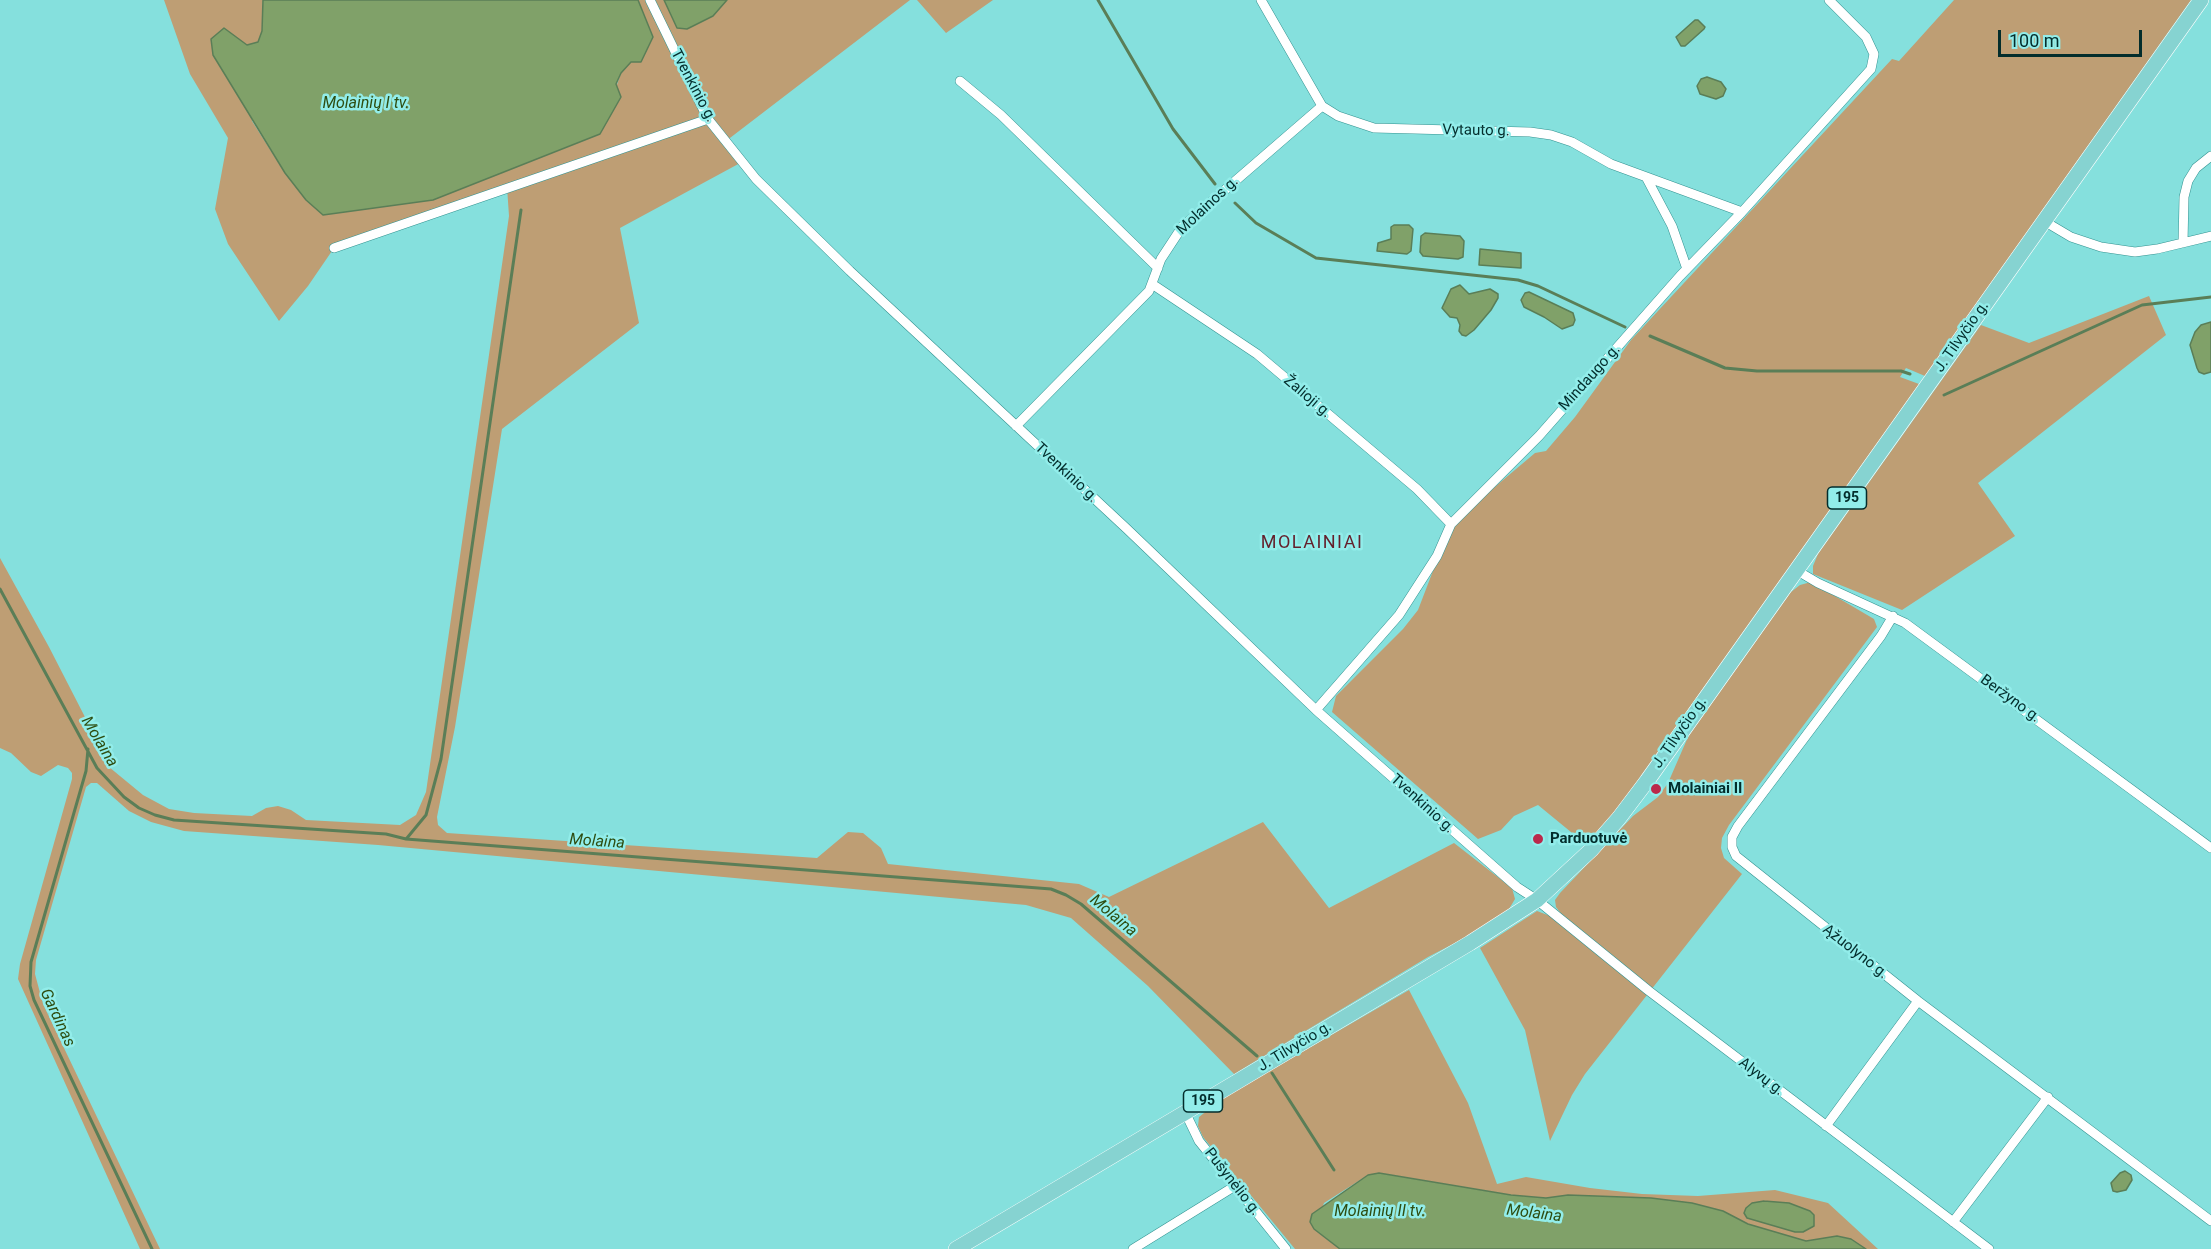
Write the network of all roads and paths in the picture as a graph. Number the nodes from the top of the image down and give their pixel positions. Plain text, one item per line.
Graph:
1 (650, 0) edge
2 (1261, 0) edge
3 (1829, 0) edge
4 (2201, 0) edge
5 (960, 81) dead end
6 (1322, 106) junction
7 (708, 119) junction
8 (2211, 156) edge
9 (1646, 177) junction
10 (1742, 212) junction
11 (2044, 221) junction
12 (2211, 236) edge
13 (2183, 243) junction
14 (334, 248) dead end
15 (1158, 267) junction
16 (1688, 269) junction
17 (1152, 284) junction
18 (1016, 426) junction
19 (1451, 524) junction
20 (1796, 570) junction
21 (1893, 616) junction
22 (1316, 710) junction
23 (2211, 848) edge
24 (1537, 900) junction
25 (1918, 1000) junction
26 (2048, 1097) junction
27 (1185, 1112) junction
28 (1826, 1126) junction
29 (1235, 1186) junction
30 (2211, 1221) edge
31 (1953, 1222) junction
32 (956, 1249) edge
33 (1133, 1249) edge
34 (1286, 1249) edge
35 (1989, 1249) edge

1 - 7 street, Tvenkinio g.
2 - 6 street
3 - 10 street, Mindaugo g.
4 - 11 main road, J. Tilvyčio g. / 195
5 - 15 street
6 - 9 street, Vytauto g.
6 - 15 street, Molainos g.
7 - 14 street
7 - 18 street, Tvenkinio g.
8 - 13 street
9 - 10 street, Vytauto g.
9 - 16 street
10 - 16 street, Mindaugo g.
11 - 13 street
11 - 20 main road, J. Tilvyčio g. / 195
12 - 13 street
15 - 17 street, Molainos g.
16 - 19 street, Mindaugo g.
17 - 18 street, Molainos g.
17 - 19 street, Žalioji g.
18 - 22 street, Tvenkinio g.
19 - 22 street, Mindaugo g.
20 - 21 street, Beržyno g.
20 - 24 main road, J. Tilvyčio g. / 195
21 - 23 street, Beržyno g.
21 - 25 street, Ąžuolyno g.
22 - 24 street, Tvenkinio g.
24 - 27 main road, J. Tilvyčio g. / 195
24 - 28 street, Alyvų g.
25 - 26 street, Ąžuolyno g.
25 - 28 street
26 - 30 street, Ąžuolyno g.
26 - 31 street
27 - 29 street, Pušynėlio g.
27 - 32 main road, J. Tilvyčio g. / 195
28 - 31 street, Alyvų g.
29 - 33 street
29 - 34 street, Pušynėlio g.
31 - 35 street, Alyvų g.

